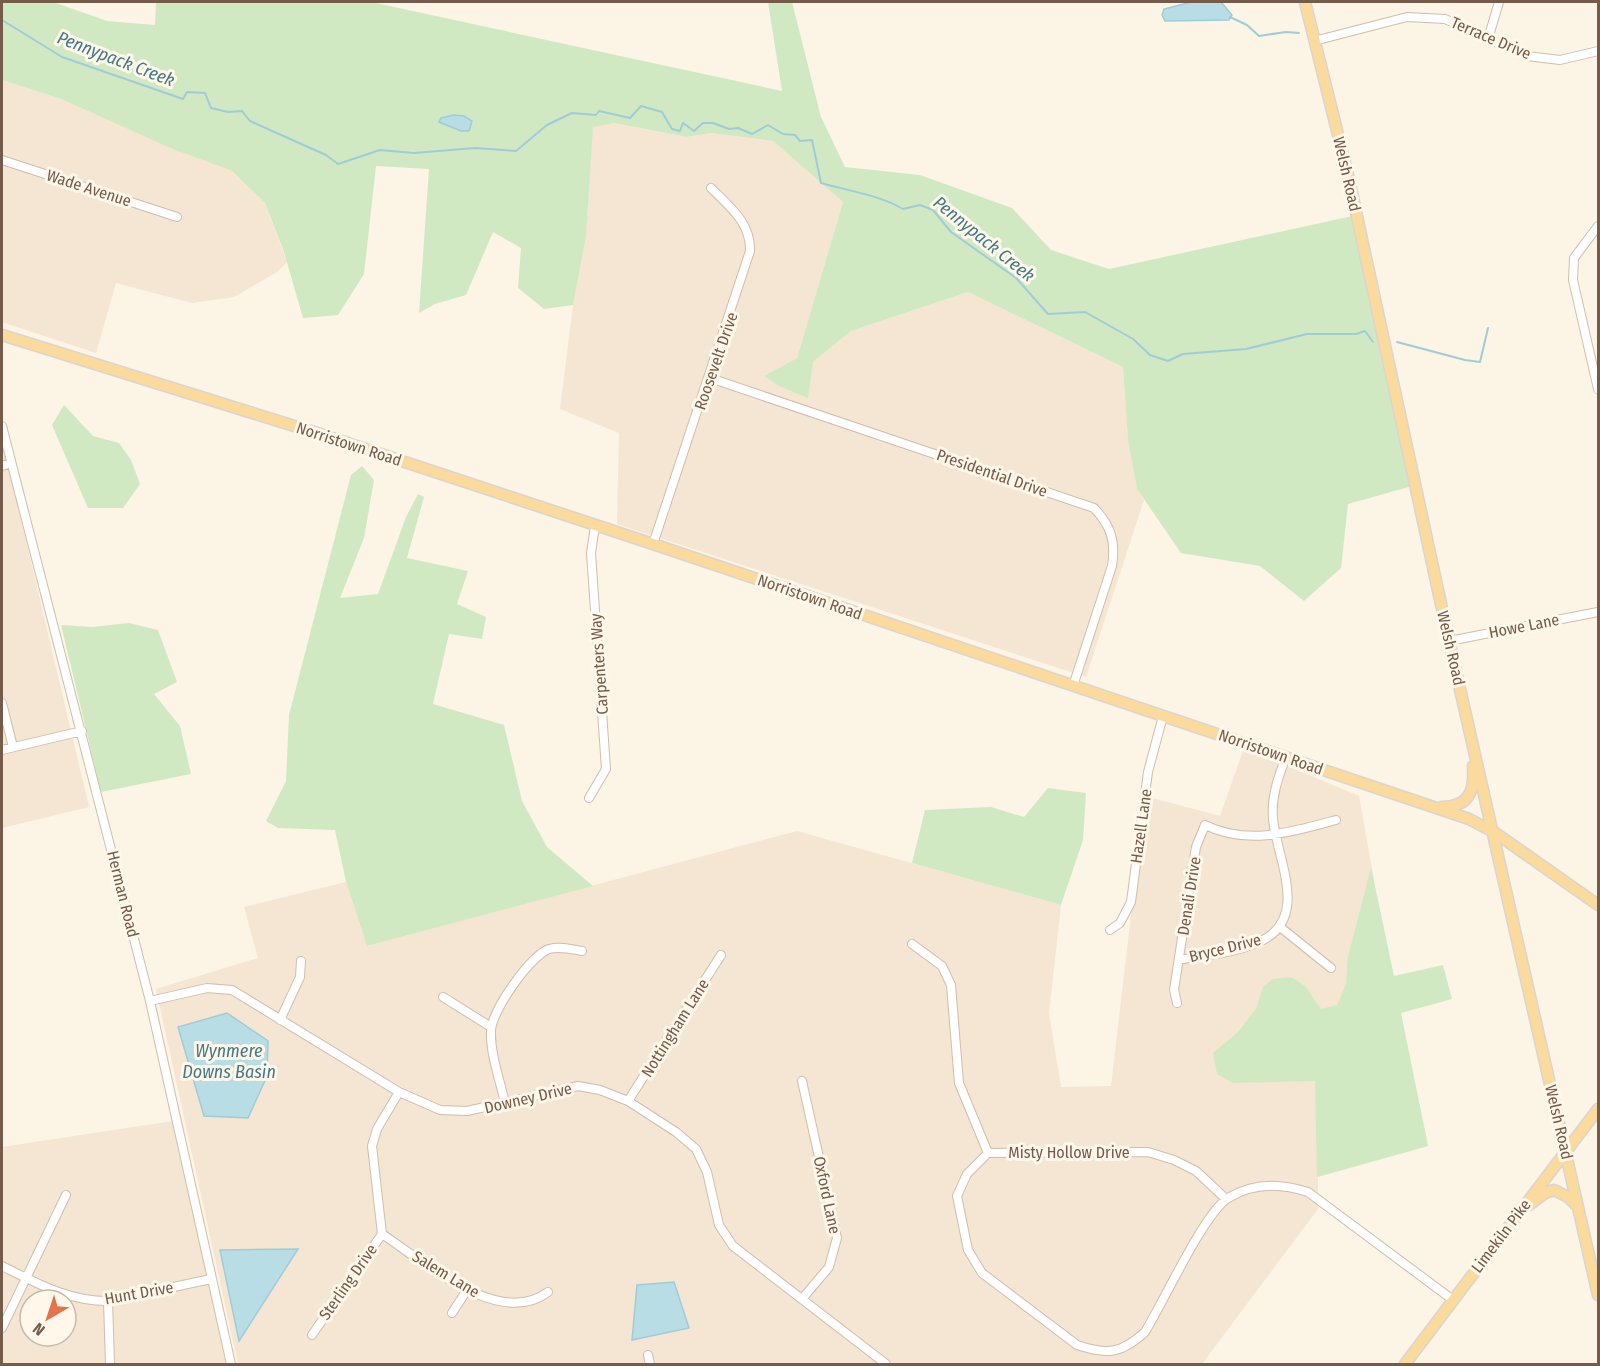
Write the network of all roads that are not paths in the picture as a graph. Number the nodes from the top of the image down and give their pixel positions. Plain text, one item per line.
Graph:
1 (1305, 2) edge
2 (1500, 2) edge
3 (1488, 39) junction
4 (1314, 41) junction
5 (1599, 51) edge
6 (2, 160) edge
7 (711, 188) dead end
8 (177, 217) dead end
9 (1599, 226) edge
10 (2, 334) edge
11 (710, 378) junction
12 (1599, 389) edge
13 (2, 426) edge
14 (11, 463) junction
15 (2, 466) edge
16 (595, 526) junction
17 (653, 544) junction
18 (1599, 612) edge
19 (1449, 641) junction
20 (1073, 686) junction
21 (2, 703) edge
22 (1163, 716) junction
23 (1469, 724) junction
24 (82, 731) junction
25 (13, 747) junction
26 (2, 750) edge
27 (1286, 757) junction
28 (589, 798) dead end
29 (1428, 805) junction
30 (1336, 820) dead end
31 (1494, 832) junction
32 (1276, 836) junction
33 (1599, 905) edge
34 (1280, 927) junction
35 (1110, 930) dead end
36 (912, 944) dead end
37 (582, 951) dead end
38 (721, 955) dead end
39 (1179, 960) junction
40 (301, 961) dead end
41 (1330, 968) dead end
42 (443, 997) dead end
43 (150, 1000) junction
44 (1177, 1003) dead end
45 (280, 1020) junction
46 (491, 1027) junction
47 (802, 1081) dead end
48 (399, 1092) junction
49 (628, 1101) junction
50 (505, 1103) junction
51 (1599, 1108) edge
52 (1565, 1152) junction
53 (988, 1153) junction
54 (66, 1195) dead end
55 (1226, 1199) junction
56 (1579, 1208) junction
57 (1509, 1224) junction
58 (382, 1234) junction
59 (2, 1266) edge
60 (26, 1278) junction
61 (211, 1279) junction
62 (467, 1290) junction
63 (548, 1292) dead end
64 (1599, 1295) edge
65 (802, 1299) junction
66 (1454, 1300) junction
67 (108, 1301) junction
68 (452, 1313) dead end
69 (2, 1328) edge
70 (312, 1335) dead end
71 (110, 1365) edge
72 (231, 1365) edge
73 (886, 1365) edge
74 (1405, 1365) edge

1 - 4 main road, Welsh Road
2 - 3 street
3 - 4 street, Terrace Drive
3 - 5 street, Terrace Drive
4 - 19 main road, Welsh Road
6 - 8 street, Wade Avenue
7 - 11 street, Roosevelt Drive
9 - 12 street
10 - 16 main road, Norristown Road
11 - 17 street, Roosevelt Drive
11 - 20 street, Presidential Drive
13 - 14 street, Herman Road
14 - 15 street
14 - 24 street, Herman Road
16 - 17 main road, Norristown Road
16 - 28 street, Carpenters Way
17 - 20 main road, Norristown Road
18 - 19 street, Howe Lane
19 - 23 main road, Welsh Road
20 - 22 main road, Norristown Road
21 - 25 street
22 - 27 main road, Norristown Road
22 - 35 street, Hazell Lane
23 - 29 main road
23 - 31 main road, Welsh Road
24 - 25 street
24 - 43 street, Herman Road
25 - 26 street
27 - 29 main road, Norristown Road
27 - 32 street, Bryce Drive
29 - 31 main road, Norristown Road
30 - 32 street
31 - 33 main road, Norristown Road
31 - 52 main road, Welsh Road
32 - 34 street, Bryce Drive
32 - 39 street, Denali Drive
34 - 39 street, Bryce Drive
34 - 41 street
36 - 53 street
37 - 46 street
38 - 49 street, Nottingham Lane
39 - 44 street, Denali Drive
40 - 45 street
42 - 46 street
43 - 45 street, Downey Drive
43 - 61 street, Herman Road
45 - 48 street, Downey Drive
46 - 50 street
47 - 65 street, Oxford Lane
48 - 50 street, Downey Drive
48 - 58 street, Sterling Drive
49 - 50 street, Downey Drive
49 - 65 street, Downey Drive
51 - 52 main road, Limekiln Pike
52 - 56 main road, Welsh Road
52 - 57 main road, Limekiln Pike
53 - 55 street, Misty Hollow Drive
53 - 55 street, Misty Hollow Drive
54 - 60 street
55 - 66 street
56 - 57 main road
56 - 64 main road, Welsh Road
57 - 66 main road, Limekiln Pike
58 - 62 street, Salem Lane
58 - 70 street, Sterling Drive
59 - 60 street, Hunt Drive
60 - 67 street, Hunt Drive
60 - 69 street
61 - 67 street, Hunt Drive
61 - 72 street, Herman Road
62 - 63 street, Salem Lane
62 - 68 street
65 - 73 street, Downey Drive
66 - 74 main road, Limekiln Pike
67 - 71 street

